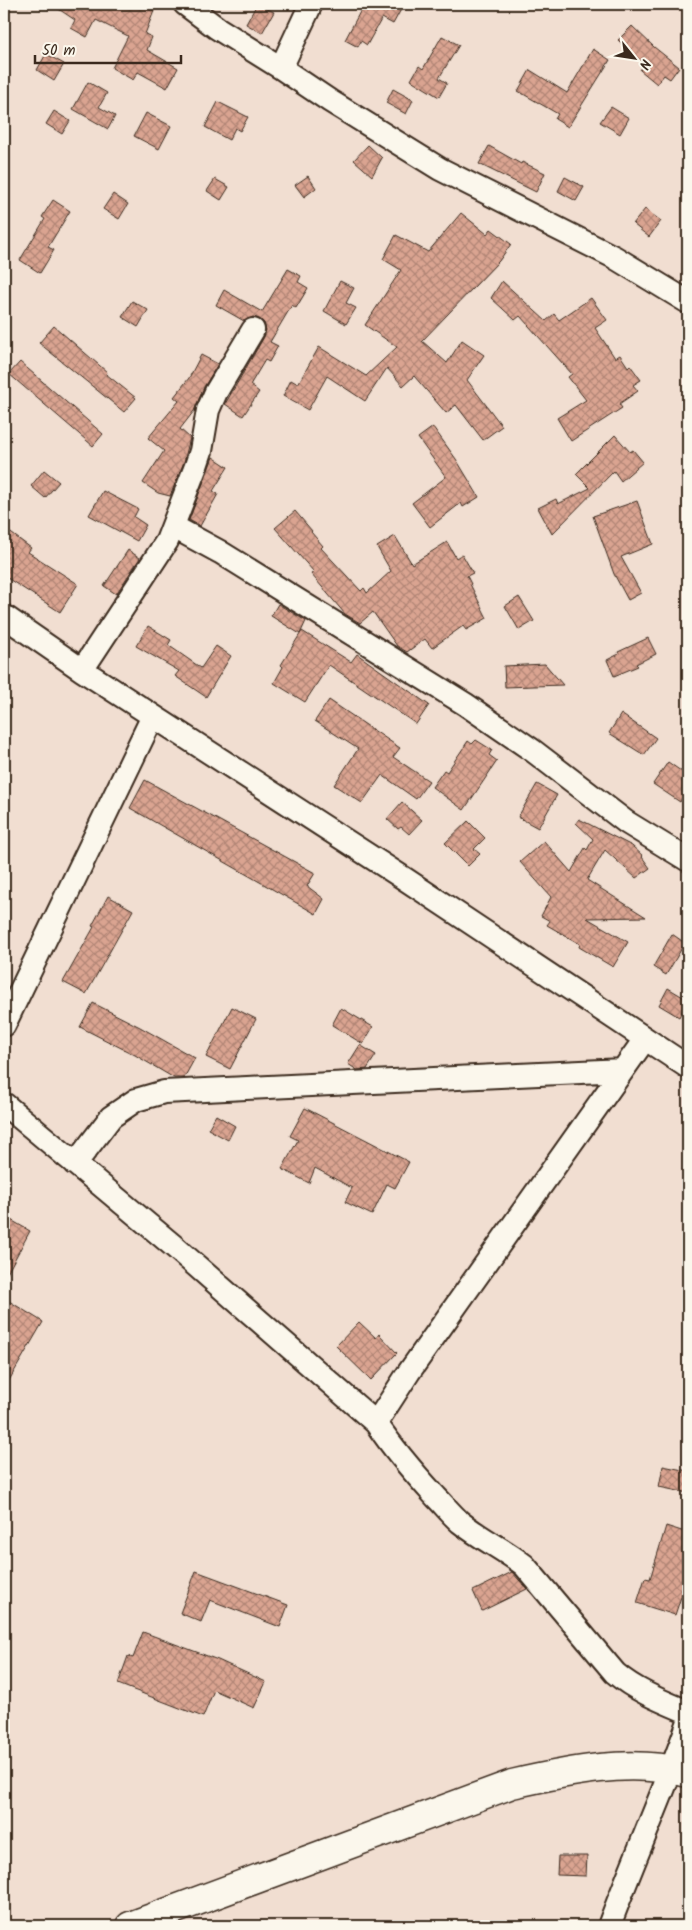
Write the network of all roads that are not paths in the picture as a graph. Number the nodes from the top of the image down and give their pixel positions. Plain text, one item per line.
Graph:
1 (185, 4) edge
2 (311, 4) edge
3 (281, 68) junction
4 (688, 302) edge
5 (253, 330) dead end
6 (174, 527) junction
7 (4, 616) edge
8 (82, 670) junction
9 (153, 716) junction
10 (688, 860) edge
11 (4, 1025) edge
12 (645, 1039) junction
13 (688, 1067) edge
14 (623, 1070) junction
15 (4, 1104) edge
16 (75, 1164) junction
17 (376, 1423) junction
18 (688, 1712) edge
19 (688, 1724) edge
20 (680, 1771) edge
21 (130, 1926) edge
22 (609, 1926) edge

1 - 3 street
2 - 3 street
3 - 4 street
5 - 6 street
6 - 8 street
6 - 10 street
7 - 8 street
8 - 9 street
9 - 11 street
9 - 12 street
12 - 13 street
12 - 14 street
14 - 16 street
14 - 17 street
15 - 16 street
16 - 17 street
17 - 18 street
19 - 20 street
20 - 21 street
20 - 22 street

